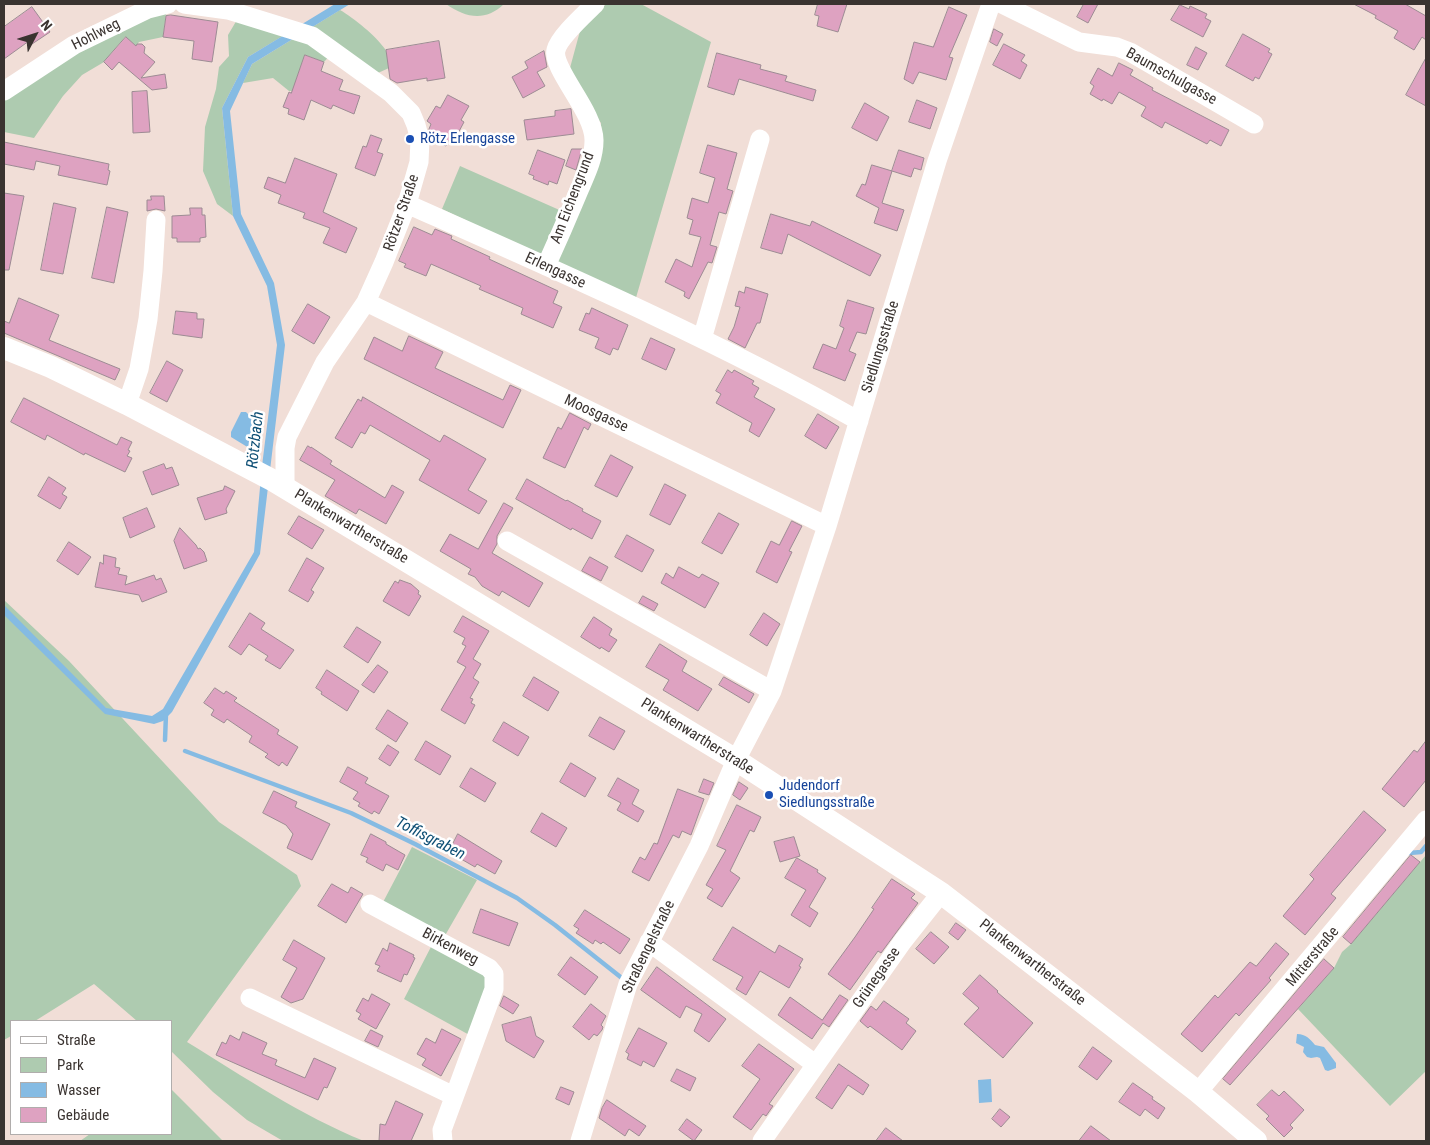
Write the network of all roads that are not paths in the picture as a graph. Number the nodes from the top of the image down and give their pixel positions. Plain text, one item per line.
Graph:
1 (168, 4) edge
2 (184, 4) edge
3 (595, 4) edge
4 (991, 4) edge
5 (1002, 4) edge
6 (4, 91) edge
7 (1254, 124) dead end
8 (760, 139) dead end
9 (407, 204) junction
10 (156, 220) dead end
11 (546, 266) junction
12 (366, 302) junction
13 (702, 340) junction
14 (4, 348) edge
15 (127, 404) junction
16 (859, 421) junction
17 (279, 484) junction
18 (827, 526) junction
19 (507, 541) dead end
20 (772, 691) junction
21 (736, 760) junction
22 (1426, 820) edge
23 (940, 893) junction
24 (370, 904) dead end
25 (649, 942) junction
26 (250, 998) dead end
27 (815, 1064) junction
28 (1198, 1092) junction
29 (454, 1096) junction
30 (443, 1141) edge
31 (580, 1141) edge
32 (762, 1141) edge
33 (1256, 1141) edge

1 - 6 street, Hohlweg
2 - 9 street, Rötzer Straße
3 - 11 street, Am Eichengrund
4 - 16 street, Siedlungsstraße
5 - 7 street, Baumschulgasse
8 - 13 street
9 - 11 street, Erlengasse
9 - 12 street, Rötzer Straße
10 - 15 street
11 - 13 street, Erlengasse
12 - 17 street, Rötzer Straße
12 - 18 street, Moosgasse
13 - 16 street, Erlengasse
14 - 15 main road, Plankenwartherstraße
15 - 17 main road, Plankenwartherstraße
16 - 18 street, Siedlungsstraße
17 - 21 main road, Plankenwartherstraße
18 - 20 street, Siedlungsstraße
19 - 20 street
20 - 21 street, Siedlungsstraße
21 - 23 main road, Plankenwartherstraße
21 - 25 street, Straßengelstraße
22 - 28 street, Mitterstraße
23 - 27 street, Grünegasse
23 - 28 main road, Plankenwartherstraße
24 - 29 street, Birkenweg
25 - 27 street
25 - 31 street, Straßengelstraße
26 - 29 street
27 - 32 street, Grünegasse
28 - 33 main road, Plankenwartherstraße
29 - 30 street, Birkenweg

